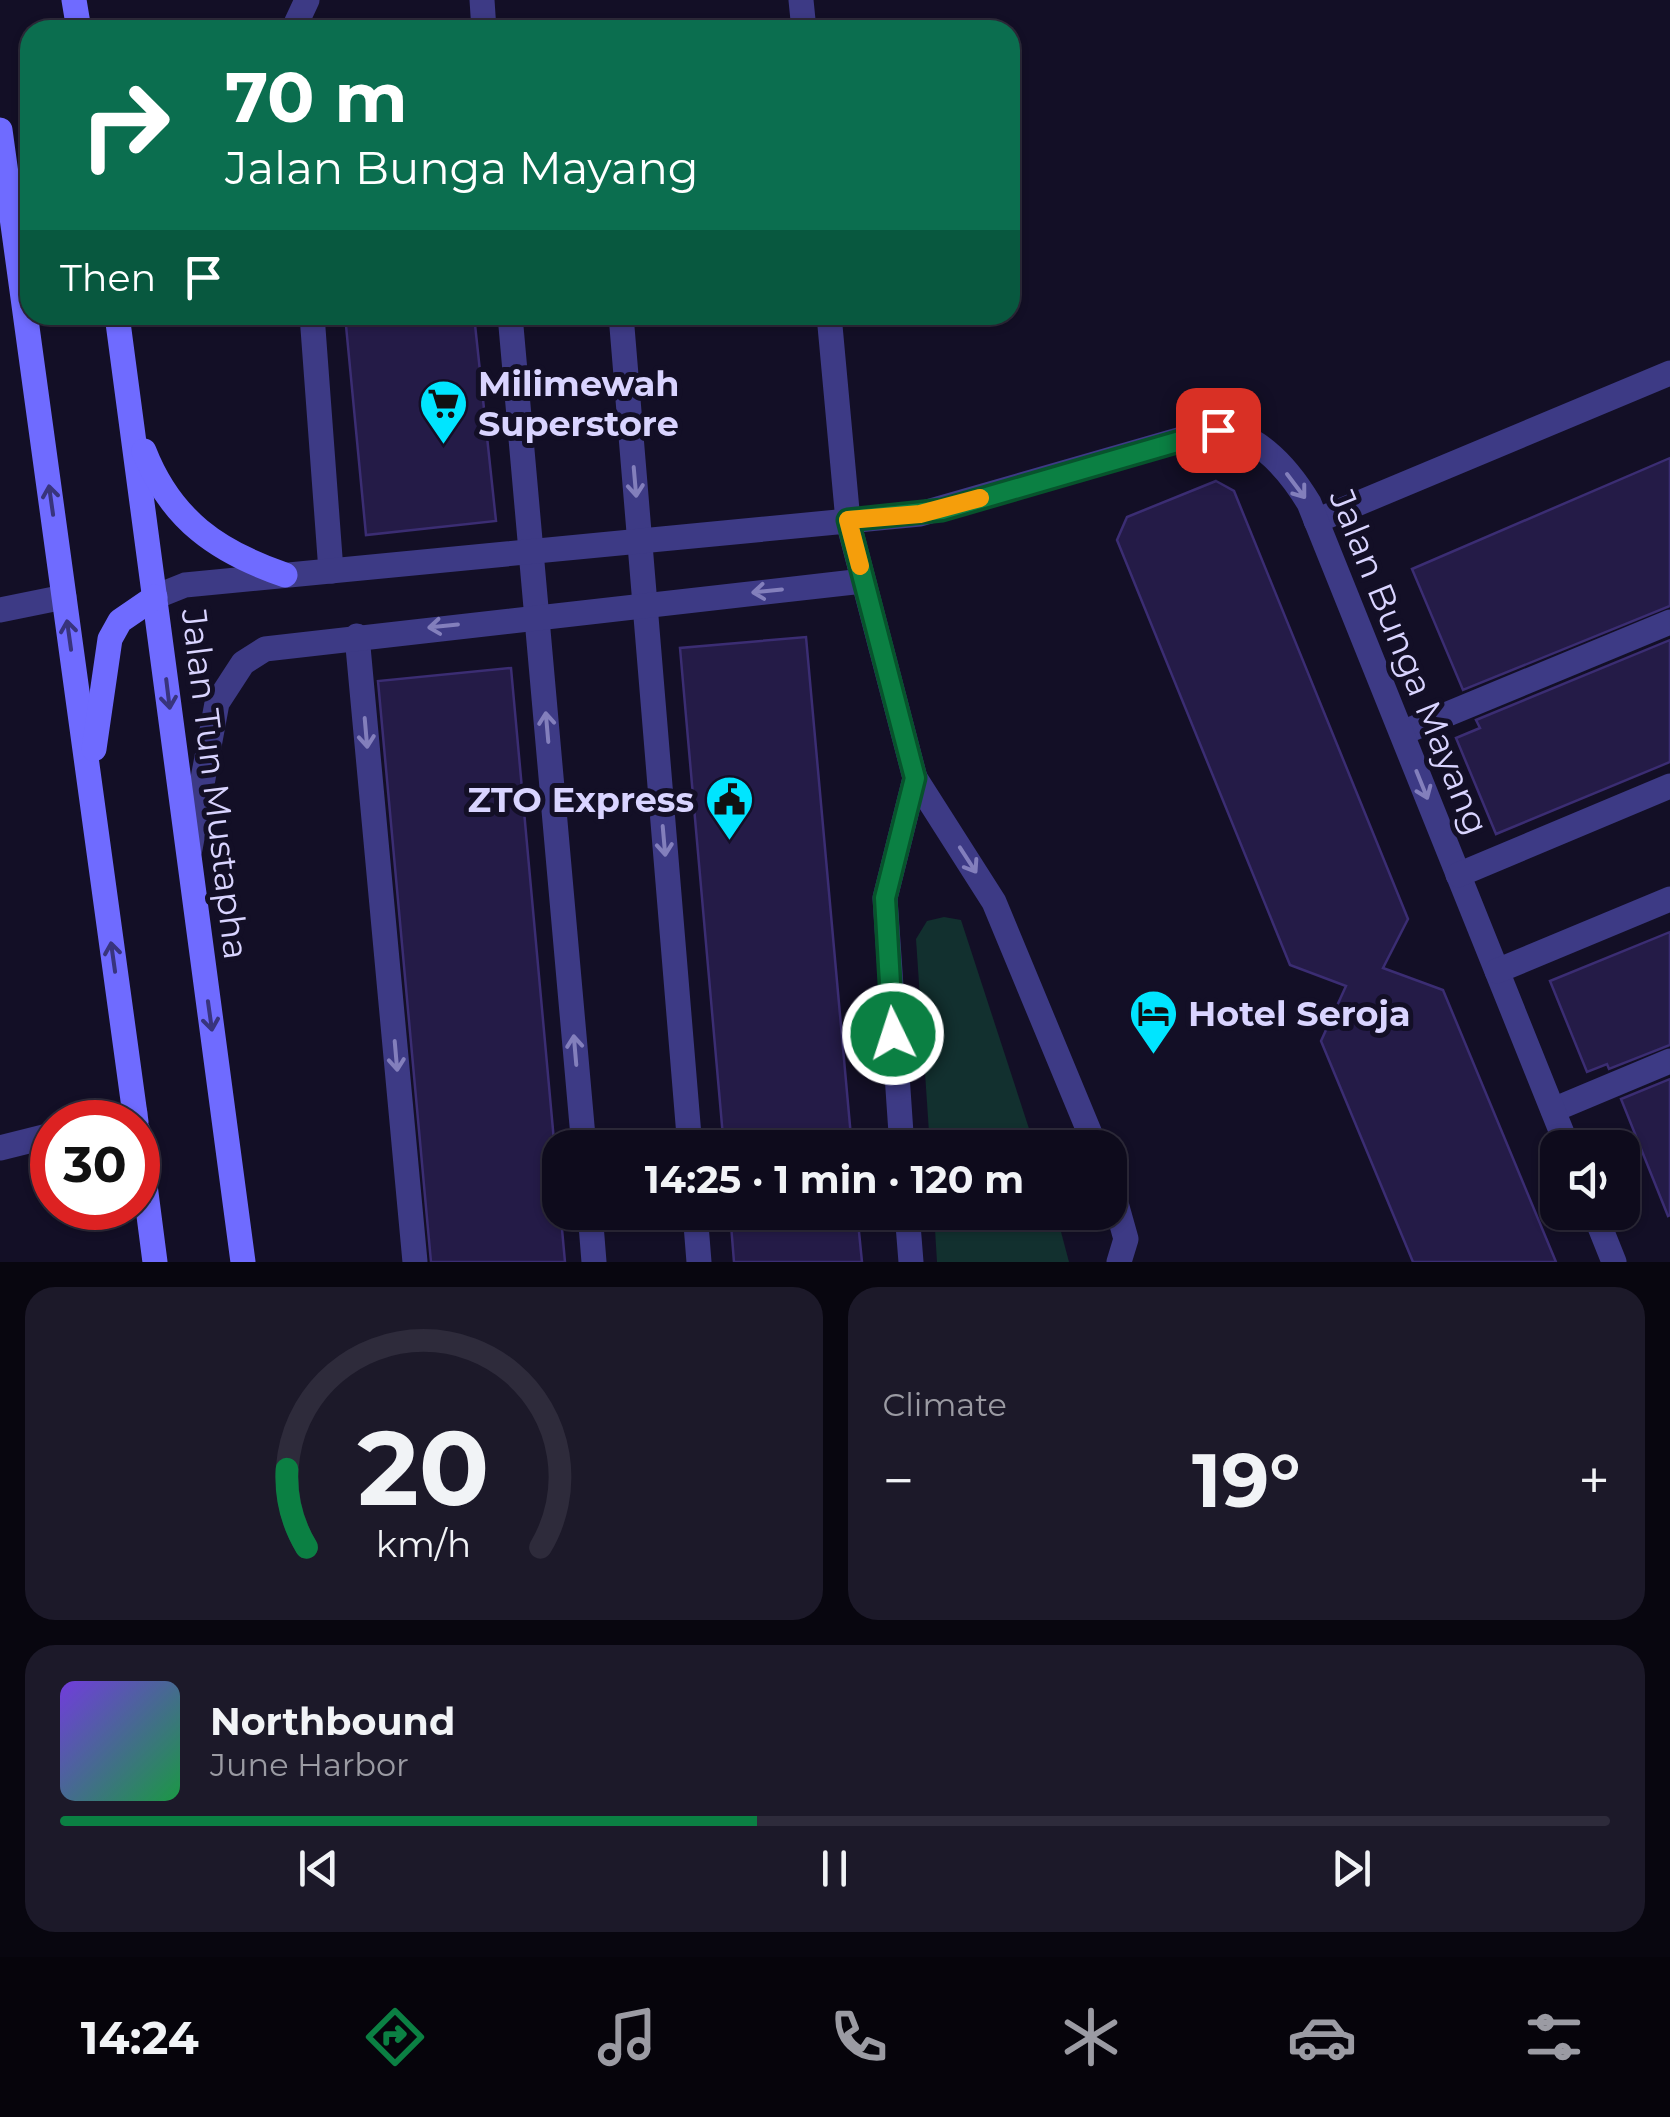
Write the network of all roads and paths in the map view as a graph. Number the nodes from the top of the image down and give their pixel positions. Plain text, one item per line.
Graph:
1 (0, 130) edge
2 (20, 276) edge
3 (27, 325) edge
4 (119, 325) edge
5 (313, 325) edge
6 (511, 325) edge
7 (622, 325) edge
8 (830, 325) edge
9 (1670, 373) edge
10 (129, 399) junction
11 (848, 520) junction
12 (1316, 520) junction
13 (640, 541) junction
14 (531, 552) junction
15 (330, 571) junction
16 (284, 575) junction
17 (864, 580) junction
18 (64, 596) junction
19 (155, 598) junction
20 (644, 604) junction
21 (0, 610) edge
22 (537, 616) junction
23 (1670, 622) edge
24 (358, 636) junction
25 (1402, 733) junction
26 (915, 778) junction
27 (90, 782) junction
28 (1670, 786) edge
29 (188, 856) junction
30 (1458, 874) junction
31 (1670, 899) edge
32 (1497, 971) junction
33 (1670, 1062) edge
34 (133, 1100) edge
35 (1552, 1110) junction
36 (582, 1130) edge
37 (688, 1130) edge
38 (901, 1130) edge
39 (1089, 1130) edge
40 (1560, 1130) edge
41 (30, 1140) edge
42 (0, 1148) edge
43 (151, 1230) edge
44 (591, 1230) edge
45 (696, 1230) edge
46 (908, 1230) edge
47 (1123, 1230) edge
48 (1601, 1230) edge
49 (156, 1262) edge
50 (243, 1262) edge
51 (415, 1262) edge
52 (594, 1262) edge
53 (699, 1262) edge
54 (911, 1262) edge
55 (1119, 1262) edge
56 (1614, 1262) edge

2 -> 1 main road
18 -> 3 main road
4 - 10 main road, Jalan Tun Mustapha
5 - 15 street
6 - 14 street
7 -> 13 street
8 - 11 street
9 - 12 street
10 - 16 main road
10 - 19 main road, Jalan Tun Mustapha
11 -> 12 street, Jalan Bunga Mayang
11 - 13 street, Jalan Bunga Mayang
11 - 17 street
12 - 25 street, Jalan Bunga Mayang
13 - 14 street, Jalan Bunga Mayang
13 - 20 street
14 - 15 street, Jalan Bunga Mayang
14 - 22 street
15 - 16 street, Jalan Bunga Mayang
16 - 19 street, Jalan Bunga Mayang
17 -> 20 street
17 - 26 street
18 - 21 street
27 -> 18 main road
19 - 27 main road
19 -> 29 main road, Jalan Tun Mustapha
20 - 22 street
20 -> 37 street
22 -> 24 street
36 -> 22 street
23 - 25 street
24 - 29 street
24 -> 51 street
25 -> 30 street, Jalan Bunga Mayang
26 - 38 street
26 -> 39 street
34 -> 27 main road
28 - 30 street
29 -> 50 main road, Jalan Tun Mustapha
30 - 32 street, Jalan Bunga Mayang
31 - 32 street
32 - 35 street, Jalan Bunga Mayang
33 - 35 street
35 - 40 street, Jalan Bunga Mayang
41 - 42 street
43 - 49 main road
44 - 52 street
45 - 53 street
46 - 54 street
47 - 55 street
48 - 56 street

